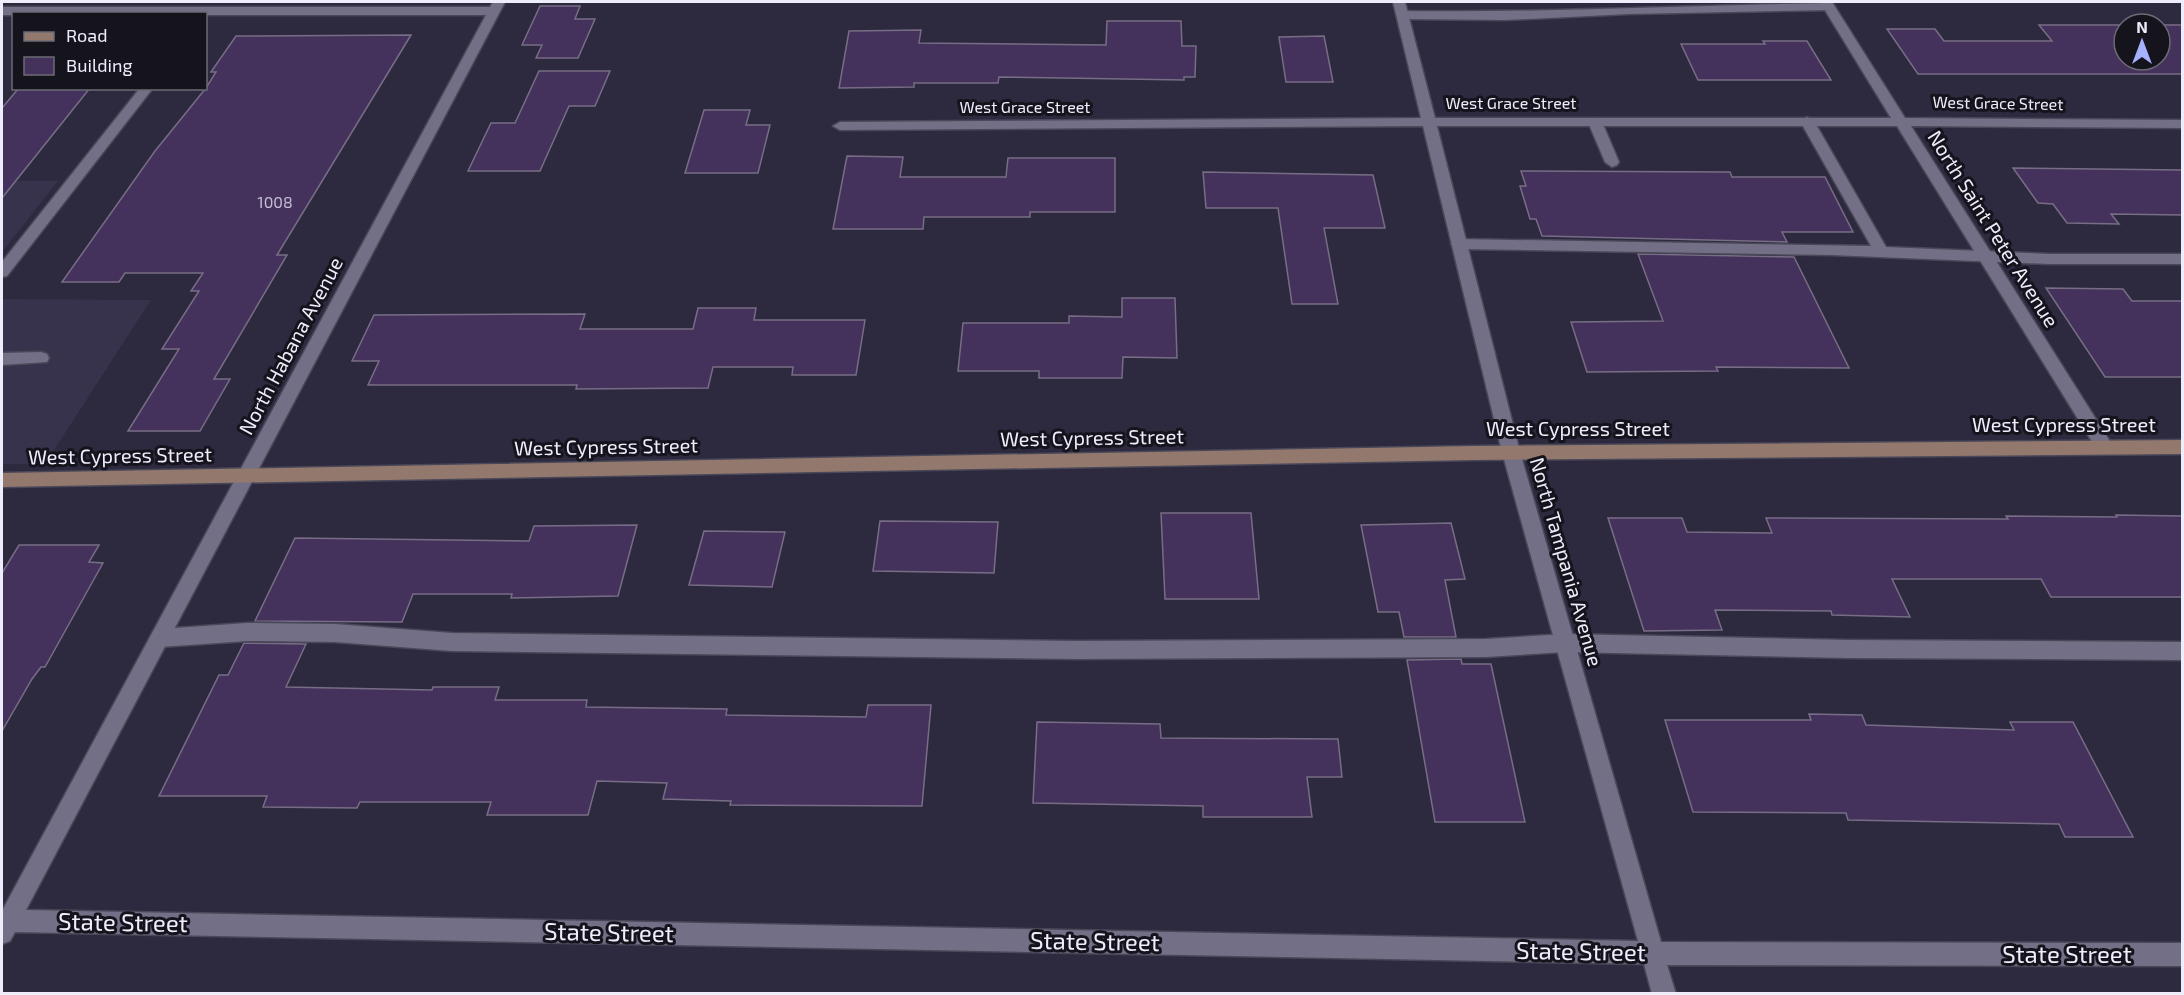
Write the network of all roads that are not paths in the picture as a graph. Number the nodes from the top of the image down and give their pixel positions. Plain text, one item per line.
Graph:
1 (1828, 4) edge
2 (496, 6) edge
3 (1401, 8) edge
4 (210, 9) edge
5 (2, 11) edge
6 (145, 90) edge
7 (1900, 120) junction
8 (1431, 121) junction
9 (1807, 121) junction
10 (1595, 122) junction
11 (2182, 123) edge
12 (840, 126) dead end
13 (1612, 162) dead end
14 (1459, 244) junction
15 (1882, 253) junction
16 (1983, 255) junction
17 (2182, 259) edge
18 (2, 272) edge
19 (41, 358) dead end
20 (2, 359) edge
21 (2182, 447) edge
22 (2105, 448) junction
23 (1511, 452) junction
24 (247, 477) junction
25 (2, 480) edge
26 (160, 638) junction
27 (1565, 643) junction
28 (2182, 651) edge
29 (5, 927) edge
30 (1653, 953) junction
31 (2182, 955) edge
32 (1664, 993) edge

1 - 3 street
1 - 7 street, North Saint Peter Avenue
2 - 4 street
2 - 24 street, North Habana Avenue
3 - 8 street, North Tampania Avenue
4 - 5 street
6 - 18 street
7 - 9 street, West Grace Street
7 - 11 street, West Grace Street
7 - 16 street, North Saint Peter Avenue
8 - 10 street, West Grace Street
8 - 12 street, West Grace Street
8 - 14 street, North Tampania Avenue
9 - 10 street, West Grace Street
9 - 15 street
10 - 13 street
14 - 15 street
14 - 23 street, North Tampania Avenue
15 - 16 street
16 - 17 street
16 - 22 street, North Saint Peter Avenue
19 - 20 street
21 - 22 street, West Cypress Street
22 - 23 street, West Cypress Street
23 - 24 street, West Cypress Street
23 - 27 street, North Tampania Avenue
24 - 25 street, West Cypress Street
24 - 26 street, North Habana Avenue
26 - 27 street
26 - 29 street, North Habana Avenue
27 - 28 street
27 - 30 street, North Tampania Avenue
29 - 30 street, State Street
30 - 31 street, State Street
30 - 32 street, North Tampania Avenue

